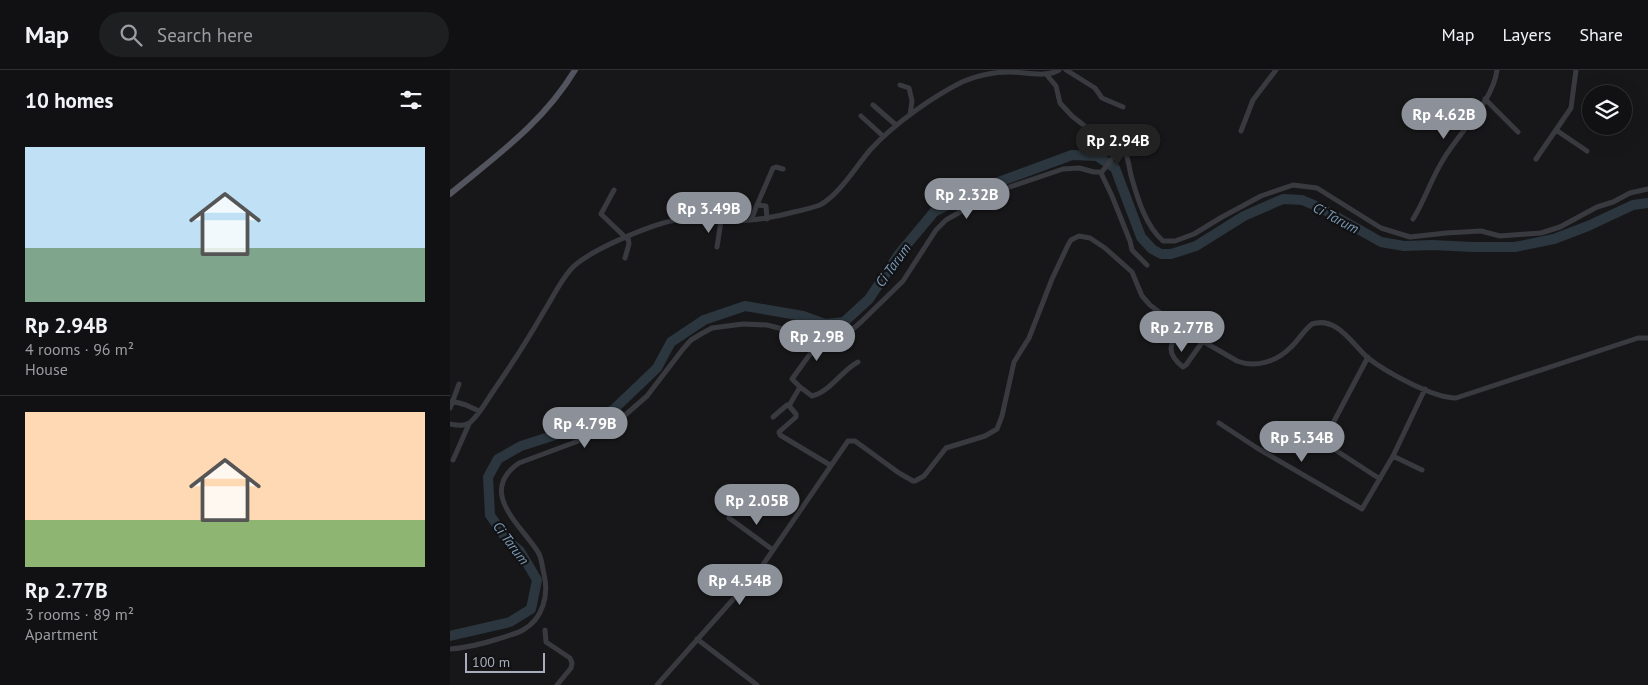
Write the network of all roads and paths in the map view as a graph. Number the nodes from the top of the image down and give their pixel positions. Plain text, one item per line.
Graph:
1 (575, 70) edge
2 (1058, 70) edge
3 (1066, 70) edge
4 (1276, 70) edge
5 (1497, 70) edge
6 (1576, 70) edge
7 (1046, 74) junction
8 (900, 85) dead end
9 (1485, 99) junction
10 (873, 105) dead end
11 (1123, 107) dead end
12 (910, 115) junction
13 (861, 116) dead end
14 (896, 125) junction
15 (1556, 130) junction
16 (1241, 131) dead end
17 (1518, 132) dead end
18 (883, 136) junction
19 (1120, 148) junction
20 (1587, 152) dead end
21 (1536, 158) dead end
22 (783, 169) dead end
23 (1101, 171) junction
24 (1648, 189) edge
25 (614, 190) dead end
26 (450, 194) edge
27 (757, 205) junction
28 (767, 219) junction
29 (1412, 219) dead end
30 (751, 220) junction
31 (721, 221) junction
32 (627, 238) junction
33 (717, 246) dead end
34 (625, 258) dead end
35 (1147, 265) dead end
36 (1221, 321) dead end
37 (1180, 328) junction
38 (1648, 338) edge
39 (821, 339) junction
40 (1205, 342) junction
41 (1368, 357) junction
42 (858, 362) dead end
43 (459, 384) dead end
44 (800, 387) junction
45 (1425, 389) junction
46 (452, 401) junction
47 (790, 404) junction
48 (450, 408) edge
49 (479, 411) junction
50 (774, 417) dead end
51 (1219, 423) dead end
52 (450, 424) edge
53 (468, 424) junction
54 (1393, 456) junction
55 (453, 460) dead end
56 (830, 465) junction
57 (1422, 470) dead end
58 (1380, 479) junction
59 (729, 518) dead end
60 (773, 550) junction
61 (545, 630) dead end
62 (697, 639) junction
63 (450, 650) edge
64 (556, 685) edge
65 (657, 685) edge
66 (757, 685) edge

1 - 26 main road
2 - 7 street
3 - 11 street
4 - 16 street
5 - 9 street
6 - 15 street
7 - 12 street
7 - 19 street
8 - 12 street
9 - 17 street
9 - 29 street
10 - 14 street
12 - 14 street
13 - 18 street
14 - 18 street
15 - 20 street
15 - 21 street
18 - 28 street
19 - 23 street
19 - 24 street
22 - 27 street
23 - 35 street
23 - 39 street
25 - 32 street
27 - 28 street
27 - 30 street
28 - 30 street
30 - 31 street
31 - 32 street
31 - 33 street
32 - 34 street
32 - 49 street
36 - 40 street
37 - 40 street
37 - 40 street
37 - 56 street
38 - 45 street
39 - 44 street
39 - 63 street
40 - 41 street
41 - 45 street
41 - 58 street
42 - 44 street
43 - 46 street
44 - 47 street
45 - 54 street
46 - 48 street
46 - 49 street
47 - 50 street
47 - 56 street
49 - 53 street
51 - 58 street
52 - 53 street
53 - 55 street
54 - 57 street
54 - 58 street
56 - 60 street
59 - 60 street
60 - 62 street
61 - 64 street
62 - 65 street
62 - 66 street

